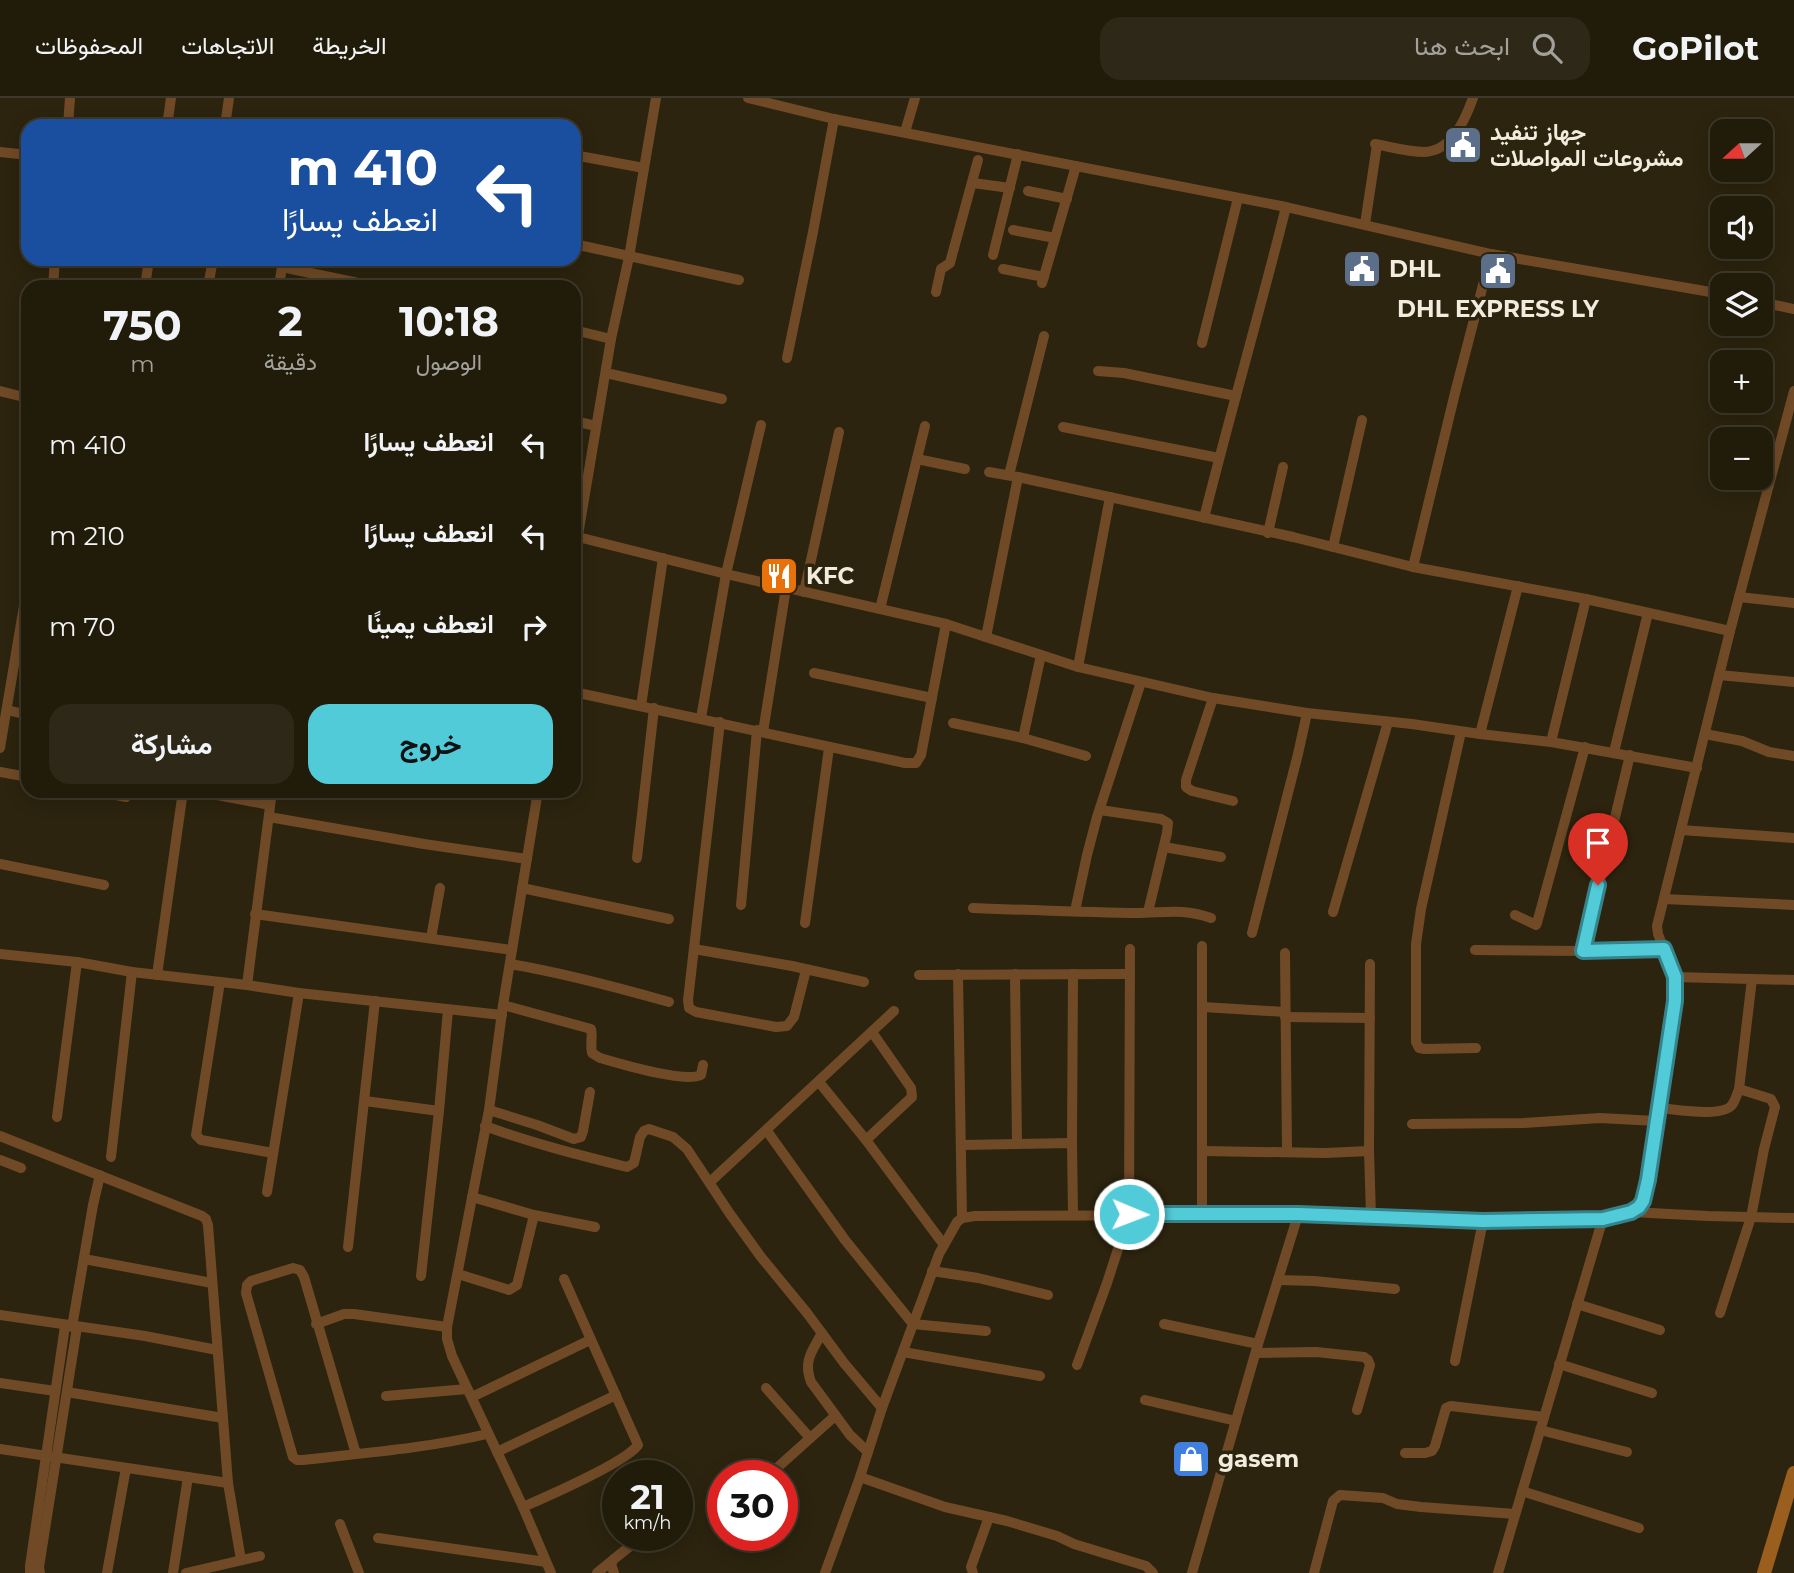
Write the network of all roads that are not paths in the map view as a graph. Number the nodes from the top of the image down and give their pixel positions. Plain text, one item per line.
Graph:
1 (70, 98) edge
2 (171, 98) edge
3 (229, 98) edge
4 (656, 98) edge
5 (748, 98) edge
6 (915, 98) edge
7 (1473, 98) edge
8 (68, 119) edge
9 (168, 119) edge
10 (226, 119) edge
11 (834, 119) junction
12 (905, 132) junction
13 (0, 152) edge
14 (21, 154) edge
15 (1018, 154) junction
16 (581, 156) edge
17 (978, 160) dead end
18 (1076, 166) junction
19 (643, 169) junction
20 (973, 183) junction
21 (1010, 188) junction
22 (1028, 191) dead end
23 (1238, 198) junction
24 (1067, 199) junction
25 (1286, 207) junction
26 (1365, 224) junction
27 (1013, 230) dead end
28 (1055, 238) junction
29 (581, 246) edge
30 (1491, 254) junction
31 (993, 255) dead end
32 (629, 257) junction
33 (295, 266) edge
34 (1003, 269) dead end
35 (350, 280) edge
36 (739, 281) dead end
37 (936, 292) dead end
38 (1710, 292) edge
39 (1773, 305) edge
40 (1794, 309) edge
41 (581, 332) edge
42 (1044, 336) dead end
43 (611, 339) junction
44 (1202, 343) dead end
45 (787, 359) dead end
46 (1098, 371) dead end
47 (606, 373) junction
48 (0, 391) edge
49 (1794, 391) edge
50 (21, 396) edge
51 (1236, 396) junction
52 (722, 399) dead end
53 (1362, 420) dead end
54 (581, 423) edge
55 (761, 425) dead end
56 (596, 426) junction
57 (925, 426) dead end
58 (1063, 427) dead end
59 (839, 432) dead end
60 (1219, 458) junction
61 (917, 459) junction
62 (1283, 467) dead end
63 (965, 468) dead end
64 (989, 472) dead end
65 (1014, 476) junction
66 (1110, 497) junction
67 (581, 508) edge
68 (1204, 518) junction
69 (1268, 533) junction
70 (581, 537) edge
71 (1333, 547) junction
72 (663, 558) junction
73 (1413, 567) junction
74 (726, 574) junction
75 (1517, 586) junction
76 (786, 587) junction
77 (804, 592) junction
78 (1739, 597) junction
79 (1586, 599) junction
80 (1794, 603) edge
81 (880, 609) junction
82 (1648, 612) junction
83 (946, 624) junction
84 (21, 625) edge
85 (1730, 631) junction
86 (986, 636) junction
87 (1041, 655) junction
88 (1078, 667) junction
89 (814, 673) dead end
90 (1719, 675) junction
91 (1141, 682) junction
92 (1794, 682) edge
93 (581, 693) edge
94 (932, 698) junction
95 (1213, 698) junction
96 (641, 706) junction
97 (654, 708) junction
98 (7, 710) junction
99 (21, 713) edge
100 (1307, 713) junction
101 (701, 718) junction
102 (720, 722) junction
103 (1388, 722) junction
104 (953, 723) dead end
105 (760, 731) junction
106 (1461, 732) junction
107 (1480, 734) junction
108 (1705, 734) junction
109 (1023, 738) junction
110 (1551, 742) junction
111 (0, 743) edge
112 (1585, 747) junction
113 (829, 748) junction
114 (1614, 752) junction
115 (1630, 755) junction
116 (1086, 756) dead end
117 (1794, 756) edge
118 (1697, 768) junction
119 (0, 772) edge
120 (21, 776) edge
121 (182, 798) edge
122 (234, 798) edge
123 (272, 798) edge
124 (537, 798) edge
125 (1233, 801) dead end
126 (271, 805) junction
127 (1100, 810) junction
128 (269, 817) junction
129 (1681, 830) junction
130 (1794, 838) edge
131 (1164, 847) junction
132 (1221, 857) dead end
133 (637, 858) dead end
134 (527, 859) junction
135 (0, 864) edge
136 (104, 885) dead end
137 (440, 888) dead end
138 (522, 888) junction
139 (1664, 899) junction
140 (741, 905) dead end
141 (1794, 905) edge
142 (973, 908) dead end
143 (1075, 911) junction
144 (1148, 912) junction
145 (1333, 912) dead end
146 (255, 914) junction
147 (1515, 915) dead end
148 (1211, 918) dead end
149 (669, 919) dead end
150 (805, 923) dead end
151 (1252, 933) dead end
152 (431, 938) junction
153 (1202, 946) dead end
154 (694, 948) junction
155 (1130, 949) dead end
156 (1664, 949) junction
157 (512, 950) junction
158 (1475, 950) dead end
159 (1583, 951) junction
160 (1285, 953) dead end
161 (0, 954) edge
162 (77, 962) junction
163 (510, 964) junction
164 (1370, 964) dead end
165 (806, 970) junction
166 (132, 972) junction
167 (958, 974) junction
168 (1015, 974) junction
169 (1073, 974) junction
170 (1130, 974) junction
171 (157, 975) junction
172 (919, 975) dead end
173 (1675, 977) junction
174 (1752, 979) junction
175 (1794, 980) edge
176 (220, 982) junction
177 (863, 982) dead end
178 (247, 985) junction
179 (299, 993) junction
180 (375, 1001) junction
181 (669, 1002) dead end
182 (1203, 1007) junction
183 (448, 1010) junction
184 (503, 1010) junction
185 (894, 1011) dead end
186 (1285, 1014) junction
187 (1370, 1018) junction
188 (872, 1032) junction
189 (1476, 1048) dead end
190 (703, 1065) dead end
191 (819, 1082) junction
192 (1739, 1089) junction
193 (590, 1092) dead end
194 (365, 1101) junction
195 (1658, 1108) junction
196 (489, 1110) junction
197 (439, 1111) junction
198 (57, 1117) dead end
199 (1656, 1121) junction
200 (1412, 1124) dead end
201 (485, 1126) junction
202 (766, 1131) junction
203 (0, 1136) edge
204 (866, 1140) junction
205 (1072, 1143) junction
206 (1017, 1144) junction
207 (961, 1145) junction
208 (1203, 1151) junction
209 (1287, 1151) junction
210 (1369, 1151) junction
211 (273, 1153) junction
212 (111, 1157) dead end
213 (0, 1160) edge
214 (21, 1168) dead end
215 (100, 1175) junction
216 (710, 1182) junction
217 (267, 1192) dead end
218 (472, 1197) junction
219 (1631, 1212) junction
220 (1129, 1214) junction
221 (1298, 1214) junction
222 (534, 1215) junction
223 (1073, 1215) junction
224 (1202, 1215) junction
225 (1371, 1216) junction
226 (1751, 1217) junction
227 (1794, 1217) edge
228 (962, 1218) junction
229 (1603, 1219) junction
230 (1483, 1221) junction
231 (595, 1227) dead end
232 (944, 1244) junction
233 (348, 1247) dead end
234 (84, 1259) junction
235 (932, 1271) junction
236 (458, 1274) junction
237 (421, 1276) dead end
238 (564, 1279) dead end
239 (1278, 1280) junction
240 (212, 1283) junction
241 (1395, 1289) dead end
242 (1048, 1295) dead end
243 (1577, 1304) junction
244 (1720, 1313) dead end
245 (0, 1315) edge
246 (316, 1324) junction
247 (913, 1324) junction
248 (1164, 1324) dead end
249 (71, 1326) junction
250 (447, 1328) junction
251 (1660, 1330) dead end
252 (986, 1331) dead end
253 (822, 1333) junction
254 (590, 1340) junction
255 (1257, 1348) junction
256 (217, 1350) junction
257 (902, 1353) junction
258 (1455, 1361) dead end
259 (1559, 1364) junction
260 (1077, 1365) dead end
261 (1040, 1376) dead end
262 (0, 1383) edge
263 (766, 1388) dead end
264 (55, 1391) junction
265 (66, 1392) junction
266 (469, 1393) junction
267 (1652, 1393) dead end
268 (616, 1395) junction
269 (386, 1396) dead end
270 (1145, 1400) dead end
271 (882, 1408) junction
272 (1357, 1410) dead end
273 (835, 1416) junction
274 (1544, 1417) junction
275 (223, 1418) junction
276 (1236, 1421) junction
277 (1540, 1430) junction
278 (487, 1434) junction
279 (810, 1438) junction
280 (0, 1449) edge
281 (497, 1452) junction
282 (868, 1452) junction
283 (1627, 1452) dead end
284 (1405, 1453) dead end
285 (356, 1454) junction
286 (51, 1456) junction
287 (786, 1460) edge
288 (126, 1468) junction
289 (1794, 1473) edge
290 (188, 1477) junction
291 (860, 1477) junction
292 (228, 1483) junction
293 (1522, 1490) junction
294 (523, 1507) junction
295 (1515, 1514) junction
296 (989, 1517) junction
297 (340, 1524) dead end
298 (1639, 1528) dead end
299 (378, 1538) dead end
300 (624, 1551) edge
301 (260, 1556) dead end
302 (614, 1559) junction
303 (241, 1560) junction
304 (546, 1562) junction
305 (30, 1573) edge
306 (40, 1573) edge
307 (107, 1573) edge
308 (173, 1573) edge
309 (186, 1573) edge
310 (359, 1573) edge
311 (551, 1573) edge
312 (597, 1573) edge
313 (614, 1573) edge
314 (825, 1573) edge
315 (973, 1573) edge
316 (1153, 1573) edge
317 (1192, 1573) edge
318 (1314, 1573) edge
319 (1498, 1573) edge
320 (1764, 1573) edge

1 - 8 street
2 - 9 street
3 - 10 street
4 - 19 street
5 - 11 street
6 - 12 street
7 - 26 street
11 - 12 street
11 - 45 street
12 - 15 street
13 - 14 street
15 - 18 street
15 - 21 street
16 - 19 street
17 - 20 street
18 - 23 street
18 - 24 street
19 - 32 street
20 - 21 street
20 - 37 street
21 - 31 street
22 - 24 street
23 - 25 street
23 - 44 street
24 - 28 street
25 - 26 street
25 - 51 street
26 - 30 street
27 - 28 street
28 - 34 street
29 - 32 street
30 - 38 street
30 - 73 street
32 - 36 street
32 - 43 street
33 - 35 street
39 - 40 street
41 - 43 street
42 - 65 street
43 - 47 street
46 - 51 street
47 - 52 street
47 - 56 street
48 - 50 street
49 - 78 street
51 - 60 street
53 - 71 street
54 - 56 street
55 - 74 street
56 - 67 street
57 - 61 street
58 - 60 street
59 - 77 street
60 - 68 street
61 - 63 street
61 - 81 street
62 - 69 street
64 - 65 street
65 - 66 street
65 - 86 street
66 - 68 street
66 - 88 street
68 - 69 street
69 - 71 street
70 - 72 street
71 - 73 street
72 - 74 street
72 - 96 street
73 - 75 street
74 - 76 street
74 - 101 street
75 - 79 street
75 - 107 street
76 - 77 street
76 - 105 street
77 - 81 street
78 - 80 street
78 - 85 street
79 - 82 street
79 - 110 street
81 - 83 street
82 - 85 street
82 - 114 street
83 - 86 street
83 - 94 street
84 - 98 street
85 - 90 street
86 - 87 street
87 - 88 street
87 - 109 street
88 - 91 street
89 - 94 street
90 - 92 street
90 - 108 street
91 - 95 street
91 - 127 street
93 - 96 street
94 - 113 street
95 - 100 street
95 - 125 street
96 - 97 street
97 - 101 street
97 - 133 street
98 - 99 street
98 - 111 street
100 - 103 street
100 - 151 street
101 - 102 street
102 - 105 street
102 - 154 street
103 - 106 street
103 - 145 street
104 - 109 street
105 - 113 street
105 - 140 street
106 - 107 street
106 - 189 street
107 - 110 street
108 - 117 street
108 - 118 street
109 - 116 street
110 - 112 street
112 - 114 street
112 - 147 street
113 - 150 street
114 - 115 street
115 - 118 street
115 - 159 street
118 - 129 street
119 - 120 street
121 - 171 street
122 - 126 street
123 - 126 street
124 - 134 street
126 - 128 street
127 - 131 street
127 - 143 street
128 - 134 street
128 - 146 street
129 - 130 street
129 - 139 street
131 - 132 street
131 - 144 street
134 - 138 street
135 - 136 street
137 - 152 street
138 - 149 street
138 - 157 street
139 - 141 street
139 - 156 street
142 - 143 street
143 - 144 street
144 - 148 street
146 - 152 street
146 - 178 street
152 - 157 street
153 - 182 street
154 - 165 street
154 - 165 street
155 - 170 street
156 - 159 street
156 - 173 street
157 - 163 street
158 - 159 street
160 - 186 street
161 - 162 street
162 - 166 street
162 - 198 street
163 - 181 street
163 - 184 street
164 - 187 street
165 - 177 street
166 - 171 street
166 - 212 street
167 - 168 street
167 - 172 street
167 - 207 street
168 - 169 street
168 - 206 street
169 - 170 street
169 - 205 street
170 - 220 street
171 - 176 street
173 - 174 street
173 - 195 street
174 - 175 street
174 - 192 street
176 - 178 street
176 - 211 street
178 - 179 street
179 - 180 street
179 - 211 street
180 - 183 street
180 - 194 street
182 - 186 street
182 - 208 street
183 - 184 street
183 - 197 street
184 - 190 street
184 - 196 street
185 - 188 street
186 - 187 street
186 - 209 street
187 - 210 street
188 - 191 street
188 - 204 street
191 - 202 street
191 - 204 street
192 - 195 street
192 - 226 street
193 - 196 street
194 - 197 street
194 - 233 street
195 - 199 street
196 - 201 street
197 - 237 street
199 - 200 street
199 - 219 street
201 - 216 street
201 - 218 street
202 - 216 street
202 - 247 street
203 - 215 street
204 - 232 street
205 - 206 street
205 - 223 street
206 - 207 street
207 - 228 street
208 - 209 street
208 - 224 street
209 - 210 street
210 - 225 street
211 - 217 street
213 - 214 street
215 - 234 street
215 - 240 street
216 - 253 street
218 - 222 street
218 - 236 street
219 - 226 street
219 - 229 street
220 - 223 street
220 - 224 street
220 - 260 street
221 - 224 street
221 - 225 street
221 - 239 street
222 - 231 street
222 - 236 street
223 - 228 street
225 - 230 street
226 - 227 street
226 - 244 street
228 - 232 street
229 - 230 street
229 - 243 street
230 - 258 street
232 - 235 street
234 - 240 street
234 - 249 street
235 - 242 street
235 - 247 street
236 - 250 street
238 - 254 street
239 - 241 street
239 - 255 street
240 - 256 street
243 - 251 street
243 - 259 street
245 - 249 street
246 - 250 street
246 - 285 street
246 - 285 street
247 - 252 street
247 - 257 street
248 - 255 street
249 - 256 street
249 - 264 street
249 - 265 street
250 - 266 street
253 - 271 street
253 - 273 street
254 - 266 street
254 - 268 street
255 - 272 street
255 - 276 street
256 - 275 street
257 - 261 street
257 - 271 street
259 - 267 street
259 - 274 street
262 - 264 street
263 - 279 street
264 - 286 street
265 - 275 street
265 - 286 street
266 - 269 street
266 - 278 street
268 - 281 street
268 - 294 street
270 - 276 street
271 - 282 street
273 - 279 street
273 - 282 street
274 - 277 street
274 - 284 street
275 - 292 street
276 - 317 street
277 - 283 street
277 - 293 street
278 - 281 street
278 - 285 street
279 - 287 street
280 - 286 street
281 - 294 street
282 - 291 street
286 - 288 street
286 - 305 street
286 - 306 street
288 - 290 street
288 - 307 street
289 - 320 street
290 - 292 street
290 - 308 street
291 - 296 street
291 - 314 street
292 - 303 street
293 - 295 street
293 - 298 street
294 - 304 street
295 - 318 street
295 - 319 street
296 - 315 street
296 - 316 street
297 - 310 street
299 - 304 street
300 - 302 street
301 - 303 street
302 - 312 street
302 - 313 street
303 - 309 street
304 - 311 street

